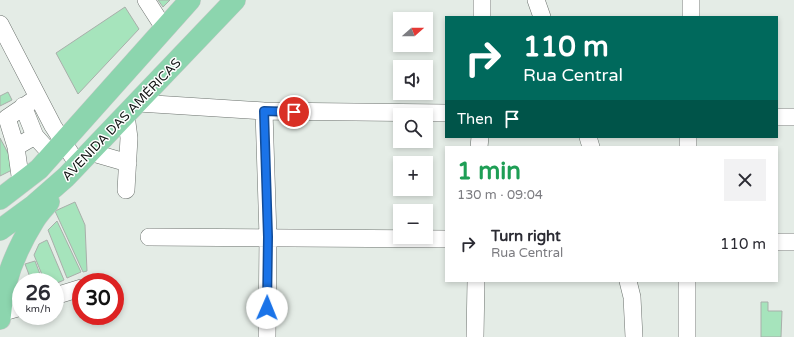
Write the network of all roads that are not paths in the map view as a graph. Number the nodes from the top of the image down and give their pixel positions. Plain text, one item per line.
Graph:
1 (146, 0) edge
2 (190, 0) edge
3 (234, 0) edge
4 (482, 0) edge
5 (536, 0) edge
6 (691, 0) edge
7 (482, 16) edge
8 (542, 16) edge
9 (691, 16) edge
10 (0, 24) edge
11 (164, 28) junction
12 (124, 74) junction
13 (38, 97) junction
14 (23, 106) junction
15 (132, 109) junction
16 (264, 111) junction
17 (445, 113) edge
18 (778, 117) edge
19 (794, 117) edge
20 (35, 136) junction
21 (16, 148) junction
22 (57, 149) junction
23 (128, 163) junction
24 (78, 165) junction
25 (21, 183) junction
26 (126, 190) dead end
27 (0, 199) edge
28 (0, 230) edge
29 (149, 237) dead end
30 (268, 237) junction
31 (445, 239) edge
32 (778, 242) edge
33 (794, 242) edge
34 (476, 282) edge
35 (628, 282) edge
36 (687, 282) edge
37 (12, 310) edge
38 (0, 313) edge
39 (0, 319) edge
40 (267, 337) edge
41 (475, 337) edge
42 (634, 337) edge
43 (687, 337) edge

1 - 11 street
2 - 11 main road, AVENIDA DAS AMÉRICAS
3 - 15 main road, AVENIDA DAS AMÉRICAS
4 - 7 street
5 - 8 street
6 - 9 street
10 - 13 street
11 - 12 main road, AVENIDA DAS AMÉRICAS
12 - 15 main road
12 - 22 main road, AVENIDA DAS AMÉRICAS
13 - 14 street
13 - 22 street
14 - 20 street
14 - 21 street
15 - 16 street
15 - 23 street
15 - 24 main road, AVENIDA DAS AMÉRICAS
16 - 17 street
16 - 30 street
18 - 19 street
20 - 21 street
20 - 22 street
21 - 25 street
22 - 24 street
22 - 25 main road, AVENIDA DAS AMÉRICAS
23 - 24 street
23 - 26 street
24 - 28 main road, AVENIDA DAS AMÉRICAS
24 - 38 main road
25 - 27 main road, AVENIDA DAS AMÉRICAS
29 - 30 street
30 - 31 street
30 - 40 street
32 - 33 street
34 - 41 street
35 - 42 street
36 - 43 street
37 - 38 street
38 - 39 main road

